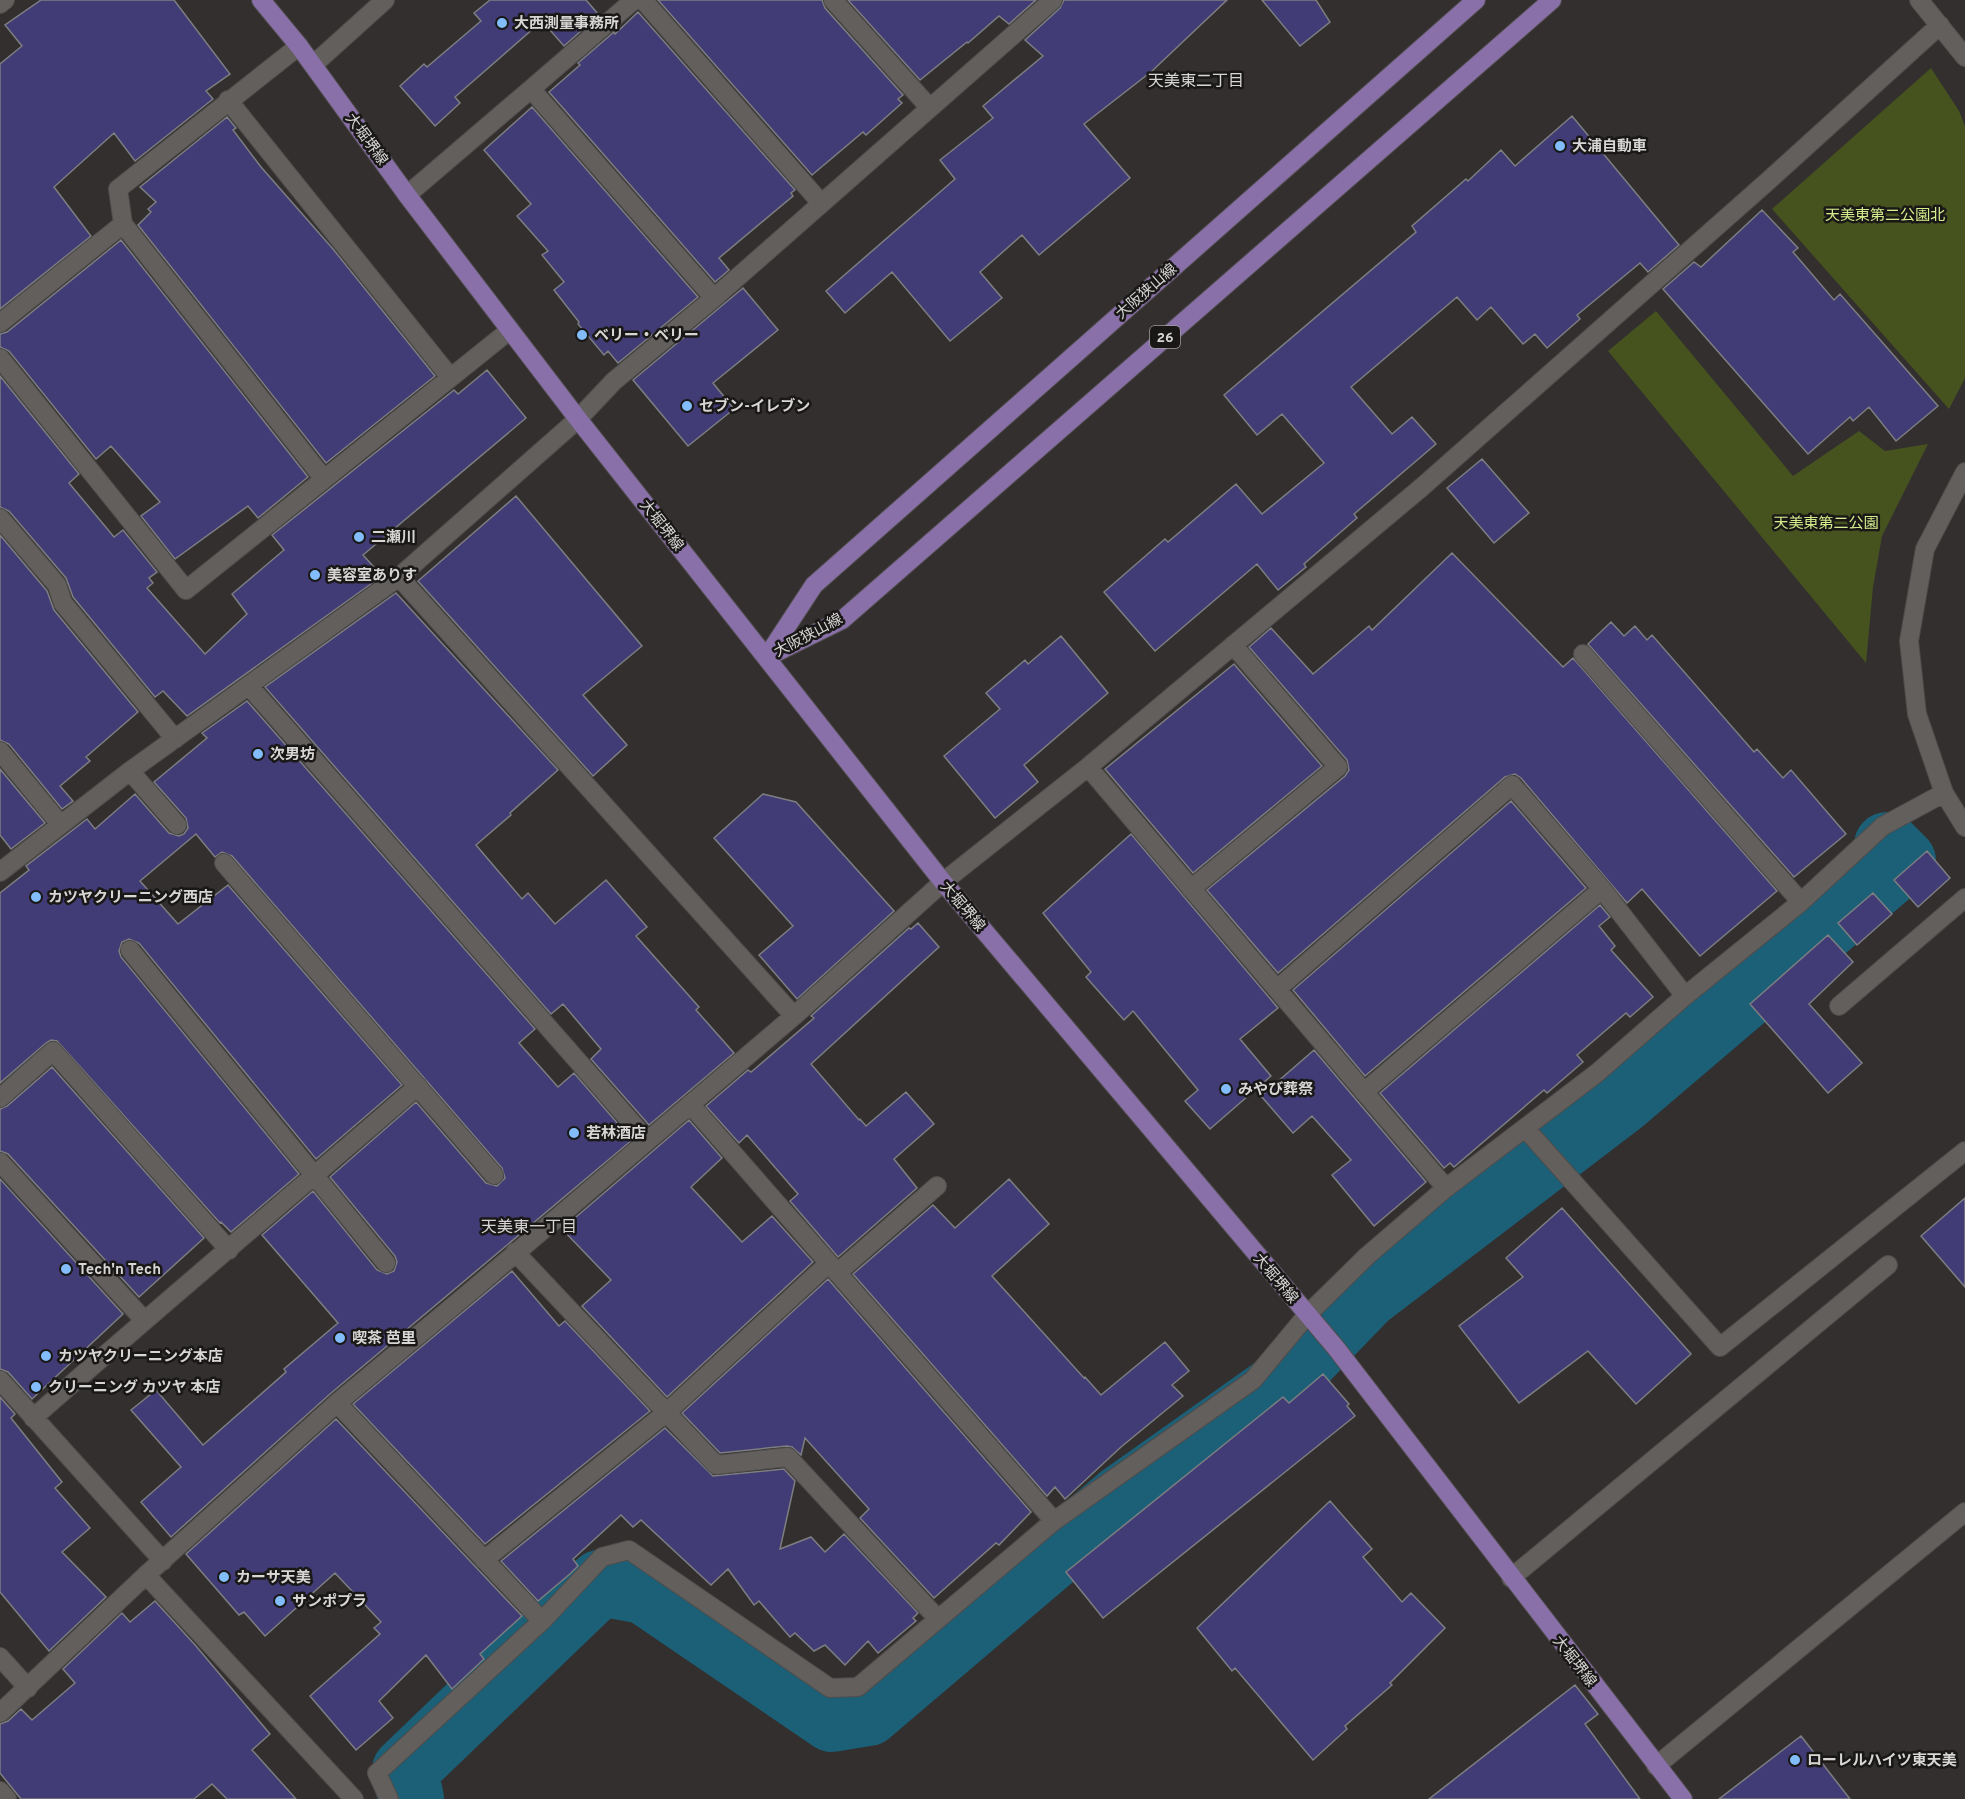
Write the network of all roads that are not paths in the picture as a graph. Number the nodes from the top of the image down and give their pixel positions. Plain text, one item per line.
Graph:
1 (5, 0) edge
2 (261, 0) edge
3 (385, 0) edge
4 (633, 0) edge
5 (643, 0) edge
6 (833, 0) edge
7 (1476, 0) edge
8 (1552, 0) edge
9 (1919, 0) edge
10 (0, 4) edge
11 (1040, 4) edge
12 (1941, 25) junction
13 (299, 46) junction
14 (1965, 57) edge
15 (313, 65) junction
16 (531, 89) junction
17 (228, 100) junction
18 (929, 107) junction
19 (407, 195) junction
20 (821, 203) junction
21 (123, 224) junction
22 (714, 298) junction
23 (0, 323) edge
24 (510, 330) junction
25 (0, 358) edge
26 (450, 377) junction
27 (578, 419) junction
28 (1965, 472) edge
29 (324, 479) junction
30 (0, 518) edge
31 (399, 577) junction
32 (1233, 645) junction
33 (1583, 654) dead end
34 (767, 657) junction
35 (249, 687) junction
36 (175, 739) junction
37 (0, 751) edge
38 (1088, 768) junction
39 (130, 771) junction
40 (1944, 793) junction
41 (60, 824) junction
42 (177, 825) dead end
43 (1965, 827) edge
44 (224, 863) dead end
45 (0, 872) edge
46 (943, 882) junction
47 (1191, 889) junction
48 (1602, 889) junction
49 (1965, 898) edge
50 (1801, 902) junction
51 (130, 950) dead end
52 (1277, 989) junction
53 (1685, 996) junction
54 (1839, 1006) dead end
55 (794, 1016) junction
56 (418, 1086) junction
57 (1364, 1092) junction
58 (0, 1098) edge
59 (690, 1104) junction
60 (1526, 1128) junction
61 (647, 1140) junction
62 (1965, 1151) edge
63 (0, 1162) edge
64 (494, 1175) dead end
65 (314, 1177) junction
66 (937, 1186) dead end
67 (1446, 1188) junction
68 (229, 1250) junction
69 (515, 1252) junction
70 (386, 1263) dead end
71 (1888, 1265) dead end
72 (833, 1268) junction
73 (144, 1320) junction
74 (1313, 1321) junction
75 (0, 1380) edge
76 (337, 1403) junction
77 (666, 1412) junction
78 (33, 1418) junction
79 (1965, 1512) edge
80 (1054, 1521) junction
81 (484, 1560) junction
82 (163, 1561) junction
83 (146, 1575) junction
84 (1510, 1578) junction
85 (938, 1619) junction
86 (542, 1621) junction
87 (0, 1657) edge
88 (28, 1688) junction
89 (0, 1713) edge
90 (1656, 1766) junction
91 (0, 1791) edge
92 (1680, 1798) edge
93 (7, 1799) edge
94 (354, 1799) edge
95 (389, 1799) edge

1 - 10 street
2 - 13 main road, 大堀堺線
3 - 15 street
4 - 16 street
5 - 20 street
6 - 18 street
7 - 34 main road, 大阪狭山線
8 - 34 main road, 大阪狭山線 / 26
9 - 12 street
11 - 18 street
12 - 14 street
12 - 32 street
13 - 15 main road, 大堀堺線
13 - 17 street
15 - 19 main road, 大堀堺線
16 - 19 street
16 - 22 street
17 - 21 street
17 - 26 street
18 - 20 street
19 - 24 main road, 大堀堺線
20 - 22 street
21 - 23 street
21 - 29 street
22 - 27 street
24 - 26 street
24 - 27 main road, 大堀堺線
25 - 29 street
26 - 29 street
27 - 31 street
27 - 34 main road, 大堀堺線
28 - 40 street
30 - 36 street
31 - 35 street
31 - 55 street
32 - 38 street
32 - 47 street
33 - 50 street
34 - 46 main road, 大堀堺線
35 - 36 street
35 - 61 street
36 - 39 street
37 - 41 street
38 - 46 street
38 - 47 street
39 - 41 street
39 - 42 street
40 - 43 street
40 - 50 street
41 - 45 street
44 - 56 street
46 - 55 street
46 - 74 main road, 大堀堺線
47 - 52 street
48 - 52 street
48 - 53 street
48 - 57 street
49 - 54 street
50 - 53 street
51 - 65 street
52 - 57 street
53 - 60 street
55 - 59 street
56 - 64 street
56 - 65 street
57 - 67 street
58 - 68 street
59 - 61 street
59 - 72 street
60 - 62 street
60 - 67 street
61 - 69 street
63 - 73 street
65 - 68 street
65 - 70 street
66 - 72 street
67 - 74 street
68 - 73 street
69 - 76 street
69 - 77 street
71 - 84 street
72 - 77 street
72 - 80 street
73 - 78 street
74 - 80 street
74 - 84 main road, 大堀堺線
75 - 78 street
76 - 81 street
76 - 82 street
77 - 81 street
77 - 85 street
78 - 82 street
79 - 90 street
80 - 85 street
81 - 86 street
82 - 83 street
83 - 88 street
83 - 94 street
84 - 90 main road, 大堀堺線
85 - 86 street
86 - 95 street
87 - 88 street
88 - 89 street
90 - 92 main road, 大堀堺線
91 - 93 street

